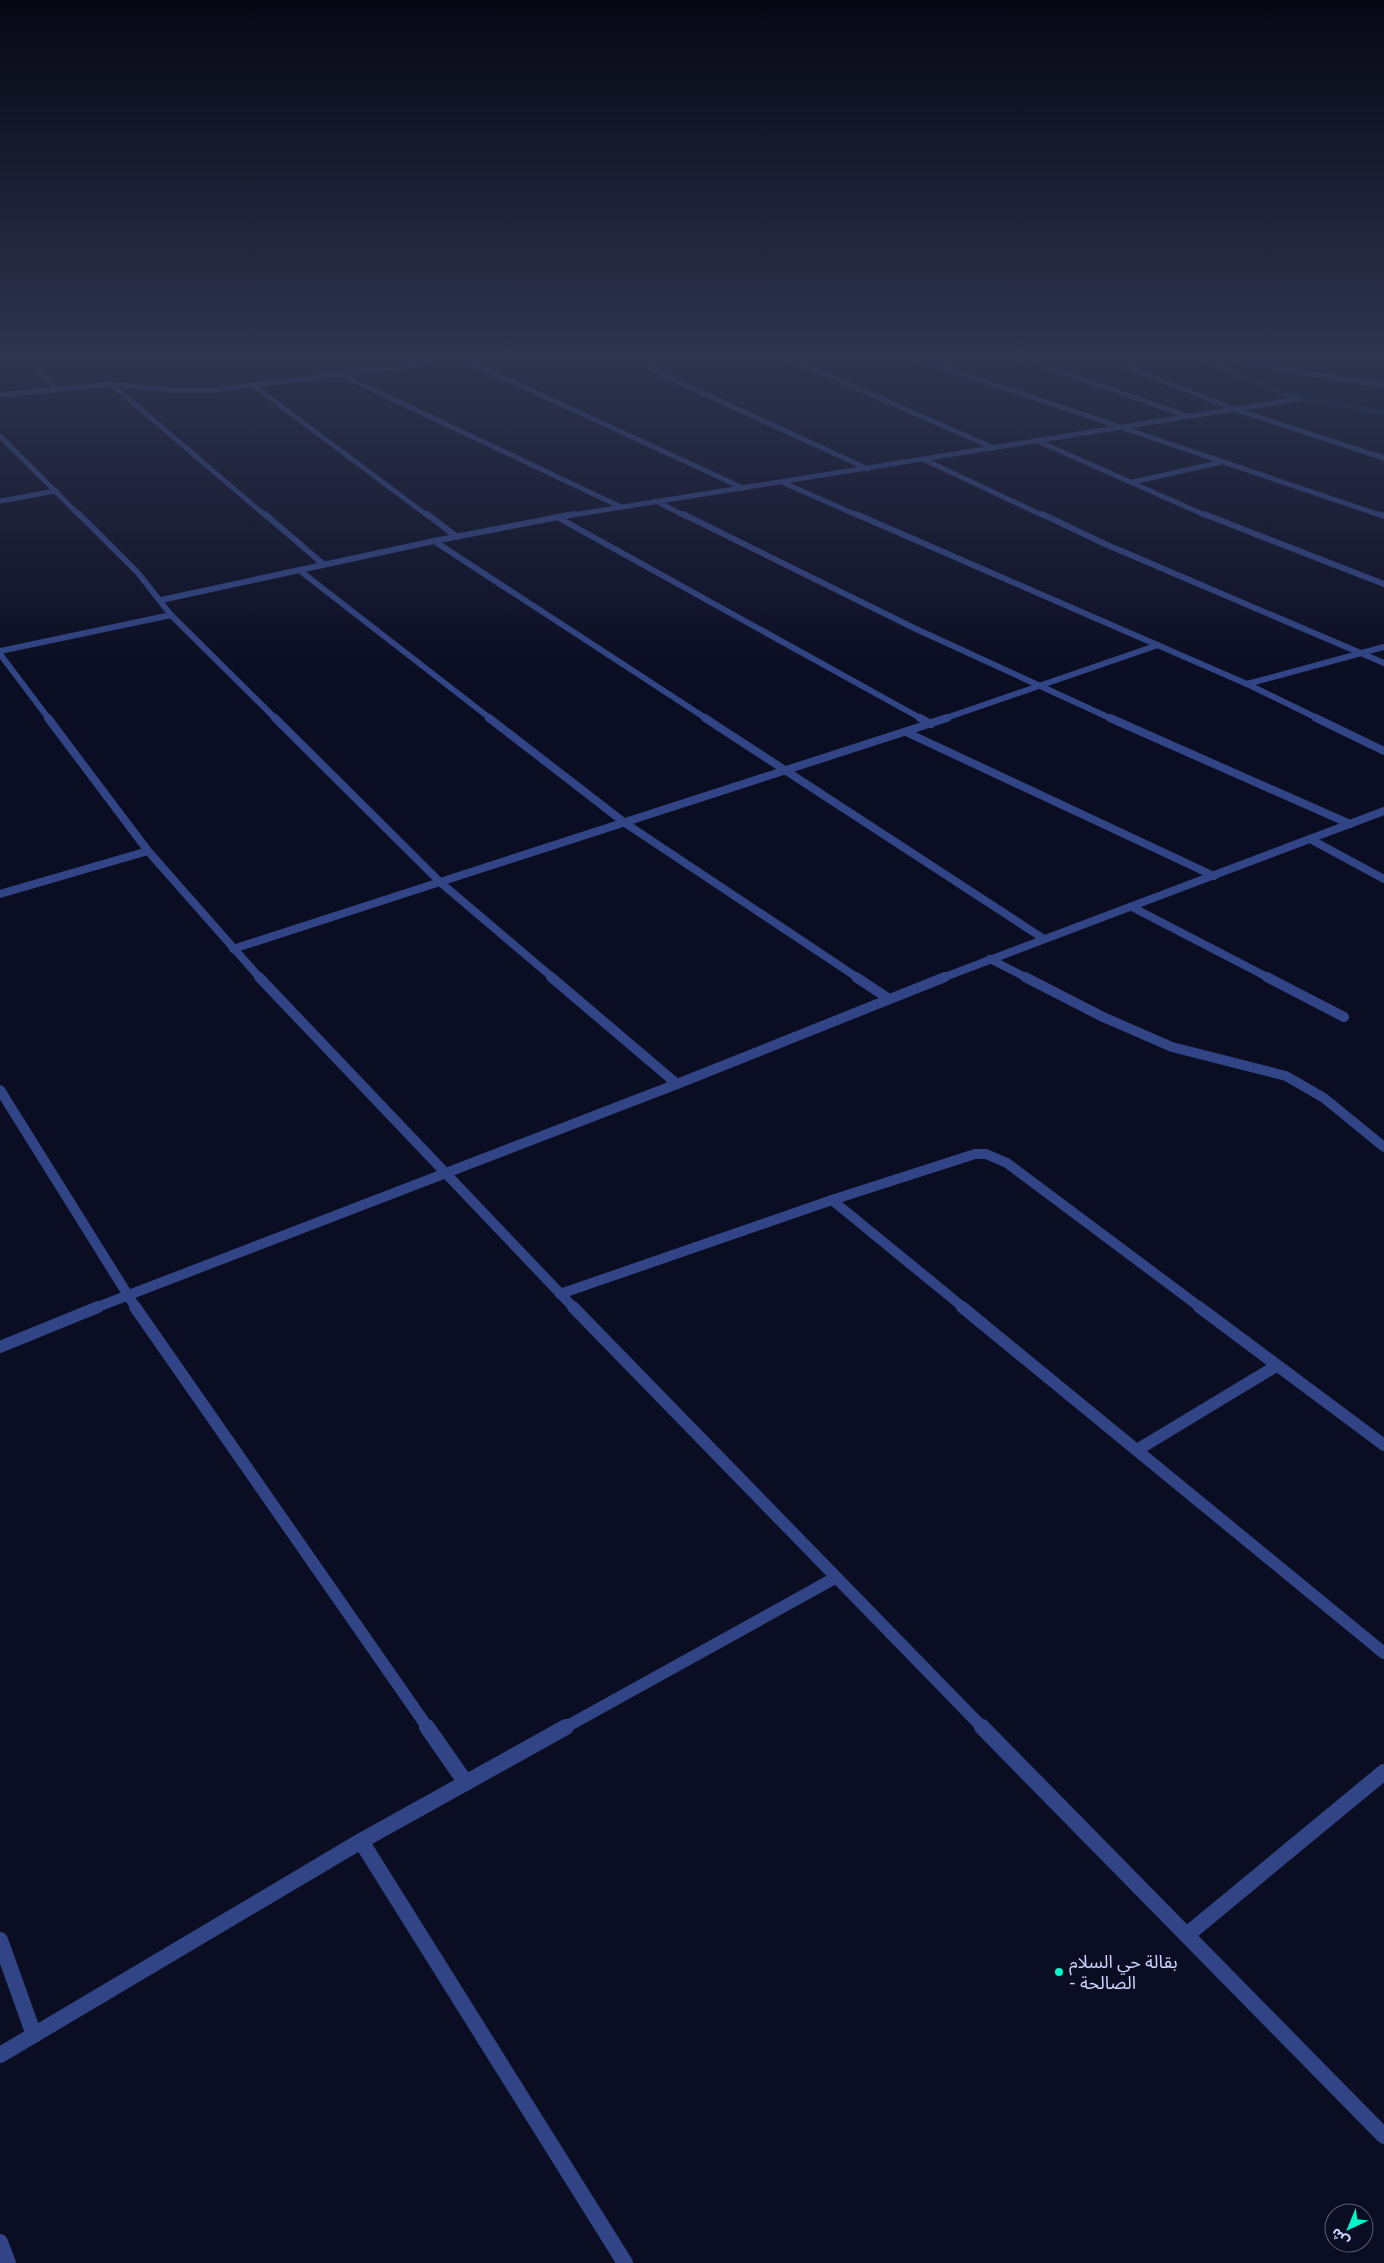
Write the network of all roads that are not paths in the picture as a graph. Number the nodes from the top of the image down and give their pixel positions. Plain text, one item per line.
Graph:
1 (25, 461) edge
2 (202, 461) edge
3 (354, 461) edge
4 (524, 461) edge
5 (685, 461) edge
6 (851, 461) edge
7 (921, 461) edge
8 (926, 461) edge
9 (1084, 461) edge
10 (1219, 461) edge
11 (1223, 462) junction
12 (869, 469) junction
13 (1133, 482) junction
14 (783, 483) junction
15 (744, 488) junction
16 (56, 491) junction
17 (0, 501) edge
18 (656, 502) junction
19 (621, 507) junction
20 (1384, 516) edge
21 (557, 517) junction
22 (457, 537) junction
23 (434, 541) junction
24 (324, 564) junction
25 (300, 570) junction
26 (1384, 584) edge
27 (161, 600) junction
28 (171, 615) junction
29 (1158, 645) junction
30 (1384, 647) edge
31 (0, 653) edge
32 (1360, 654) junction
33 (1384, 663) edge
34 (1247, 684) junction
35 (1040, 685) junction
36 (930, 724) junction
37 (906, 732) junction
38 (1384, 751) edge
39 (785, 772) junction
40 (1384, 811) edge
41 (625, 822) junction
42 (1350, 824) junction
43 (1310, 839) junction
44 (148, 851) junction
45 (1214, 876) junction
46 (1384, 879) edge
47 (440, 882) junction
48 (0, 894) edge
49 (1132, 907) junction
50 (1044, 939) junction
51 (233, 949) junction
52 (990, 959) junction
53 (889, 999) junction
54 (1344, 1017) dead end
55 (677, 1084) junction
56 (0, 1090) edge
57 (1384, 1147) edge
58 (444, 1174) junction
59 (832, 1200) junction
60 (560, 1294) junction
61 (127, 1295) junction
62 (0, 1347) edge
63 (1276, 1366) junction
64 (1384, 1445) edge
65 (1137, 1450) junction
66 (835, 1578) junction
67 (1384, 1654) edge
68 (1384, 1772) edge
69 (466, 1783) junction
70 (362, 1841) junction
71 (1188, 1934) junction
72 (0, 1940) edge
73 (34, 2035) junction
74 (0, 2055) edge
75 (1384, 2136) edge
76 (0, 2242) edge
77 (8, 2263) edge
78 (625, 2263) edge

1 - 16 street
2 - 24 street
3 - 22 street
4 - 19 street
5 - 15 street
6 - 12 street
7 - 12 street
8 - 32 street
9 - 13 street
10 - 11 street
11 - 13 street
11 - 20 street
12 - 14 street
13 - 26 street
14 - 15 street
14 - 29 street
15 - 18 street
16 - 17 street
16 - 27 street
18 - 19 street
18 - 35 street
19 - 21 street
21 - 22 street
21 - 36 street
22 - 23 street
23 - 24 street
23 - 39 street
24 - 25 street
25 - 27 street
25 - 41 street
27 - 28 street
28 - 31 street
28 - 47 street
29 - 34 street
29 - 35 street
30 - 32 street
31 - 44 street
32 - 33 street
32 - 34 street
34 - 38 street
35 - 36 street
35 - 42 street
36 - 37 street
37 - 39 street
37 - 45 street
39 - 41 street
39 - 50 street
40 - 42 street
41 - 47 street
41 - 53 street
42 - 43 street
43 - 45 street
43 - 46 street
44 - 48 street
44 - 51 street
45 - 49 street
47 - 51 street
47 - 55 street
49 - 50 street
49 - 54 street
50 - 52 street
51 - 58 street
52 - 53 street
52 - 57 street
53 - 55 street
55 - 58 street
56 - 61 street
58 - 60 street
58 - 61 street
59 - 60 street
59 - 63 street
59 - 65 street
60 - 66 street
61 - 62 street
61 - 69 street
63 - 64 street
63 - 65 street
65 - 67 street
66 - 69 street
66 - 71 street
68 - 71 street
69 - 70 street
70 - 73 street
70 - 78 street
71 - 75 street
72 - 73 street
73 - 74 street
76 - 77 street

